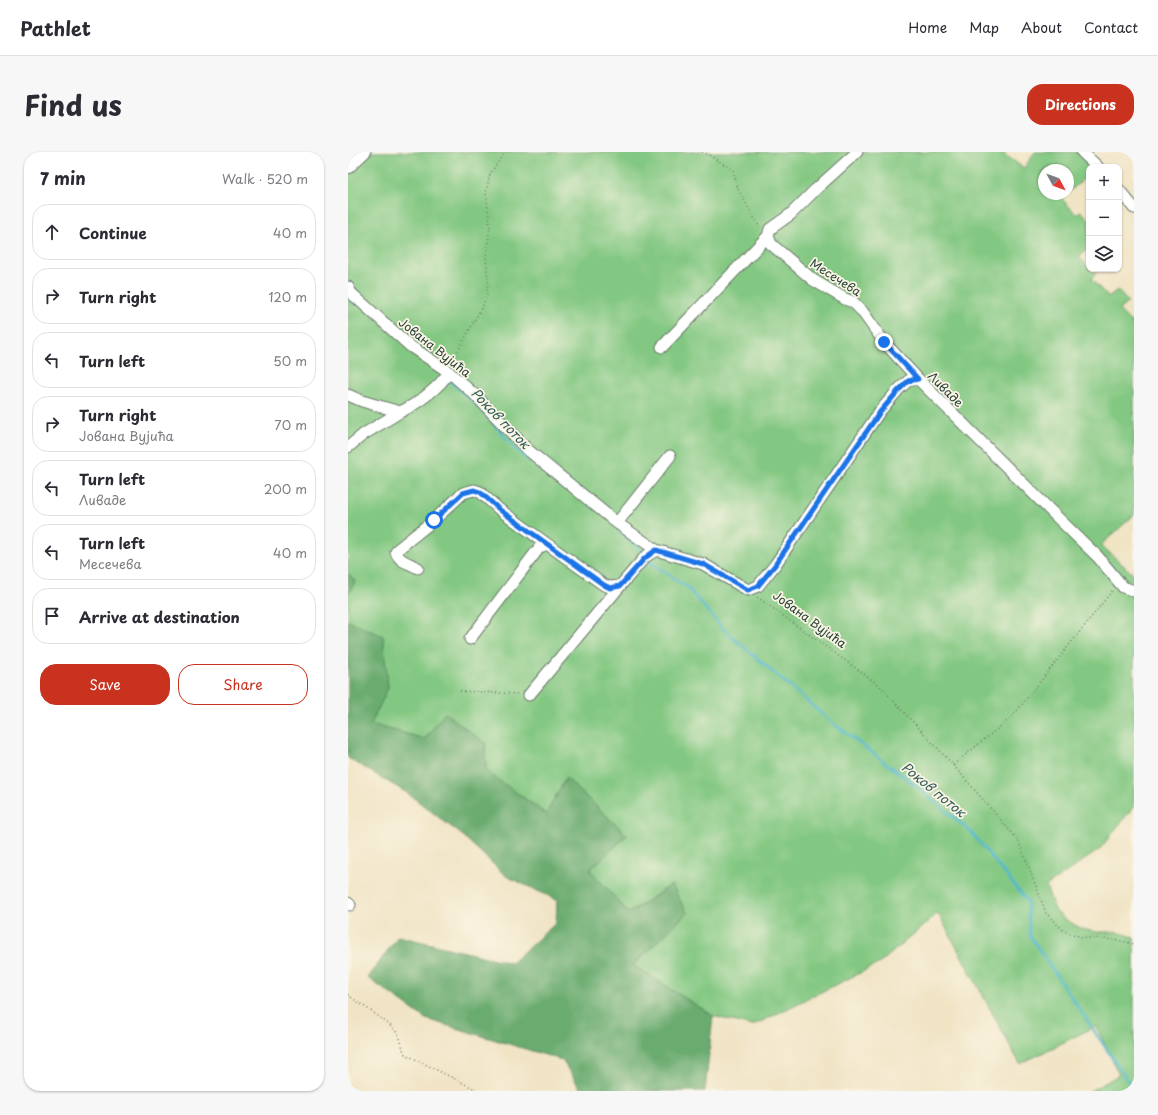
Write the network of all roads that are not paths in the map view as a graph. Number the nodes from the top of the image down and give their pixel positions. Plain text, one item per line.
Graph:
1 (365, 152) edge
2 (857, 152) edge
3 (1082, 152) edge
4 (1095, 164) edge
5 (348, 168) edge
6 (1122, 194) edge
7 (1134, 208) edge
8 (768, 236) junction
9 (348, 287) edge
10 (662, 347) dead end
11 (446, 376) junction
12 (918, 379) junction
13 (348, 395) edge
14 (400, 412) junction
15 (348, 447) edge
16 (670, 456) dead end
17 (617, 522) junction
18 (549, 545) junction
19 (656, 550) junction
20 (418, 568) dead end
21 (620, 586) junction
22 (748, 590) joint
23 (1134, 591) edge
24 (470, 639) dead end
25 (529, 695) road end

1 - 5 street
2 - 8 street
3 - 4 street
6 - 7 street
8 - 10 street
8 - 12 street, Месечева
9 - 11 street, Јована Вујића
11 - 14 street
11 - 17 street, Јована Вујића
12 - 22 street, Ливаде
12 - 23 street, Ливаде
13 - 14 street
14 - 15 street
16 - 17 street
17 - 19 street, Јована Вујића
18 - 20 street
18 - 21 street
18 - 24 street
19 - 21 street
19 - 22 street, Јована Вујића
21 - 25 street

